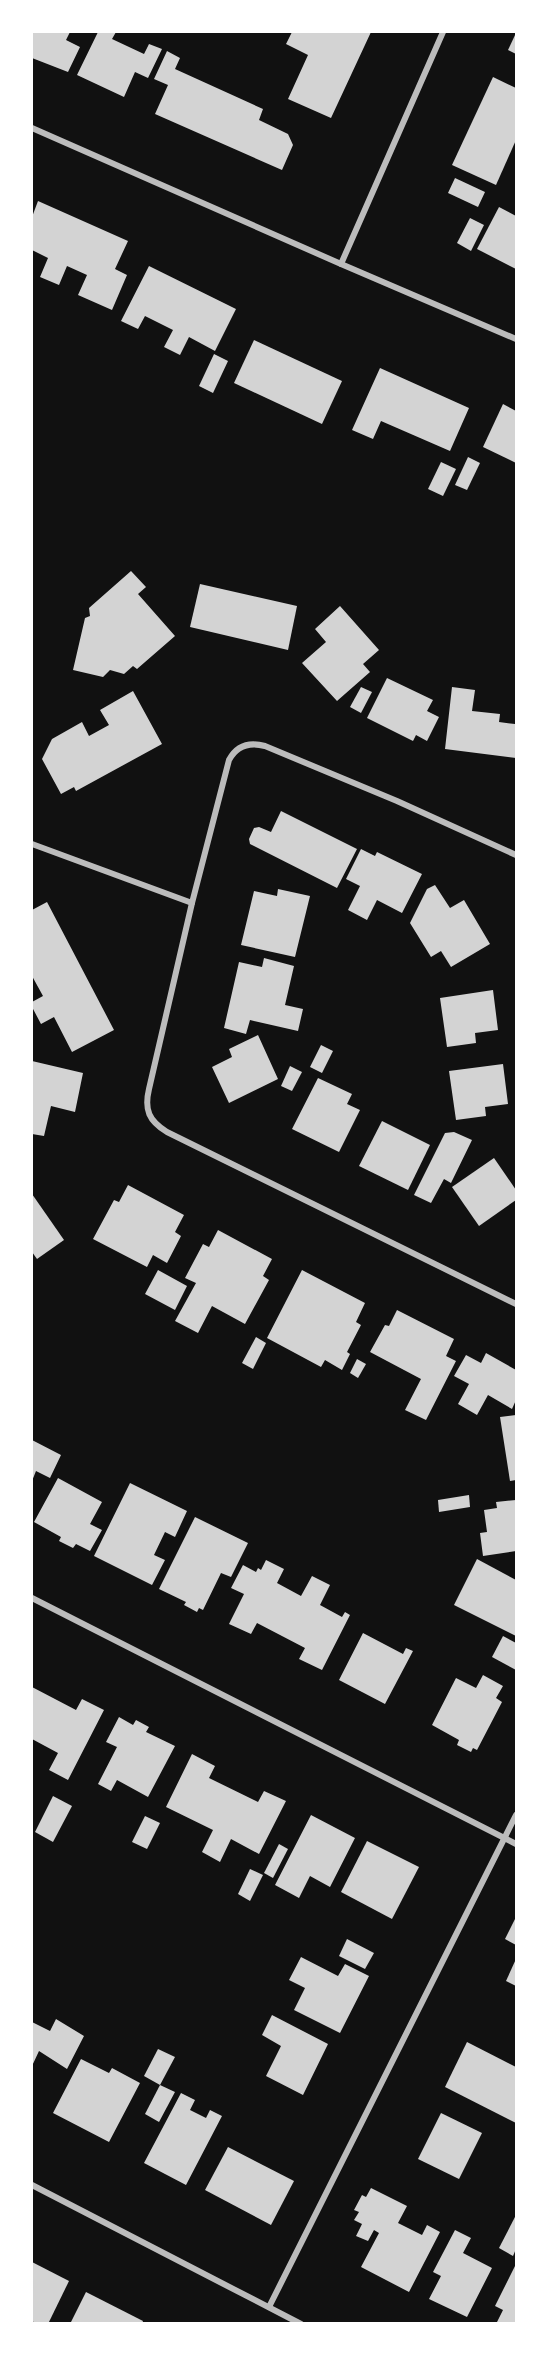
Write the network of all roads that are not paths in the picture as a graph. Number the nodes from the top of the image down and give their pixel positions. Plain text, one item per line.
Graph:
1 (443, 32) edge
2 (32, 128) edge
3 (340, 264) junction
4 (516, 339) edge
5 (32, 844) edge
6 (516, 855) edge
7 (192, 903) junction
8 (516, 1304) edge
9 (32, 1598) edge
10 (516, 1815) edge
11 (505, 1838) junction
12 (516, 1844) edge
13 (32, 2185) edge
14 (269, 2307) junction
15 (301, 2324) edge

1 - 3 street
2 - 3 street
3 - 4 street
5 - 7 street
6 - 7 street
7 - 8 street
9 - 11 street
10 - 11 street
11 - 12 street
11 - 14 street
13 - 14 street
14 - 15 street

